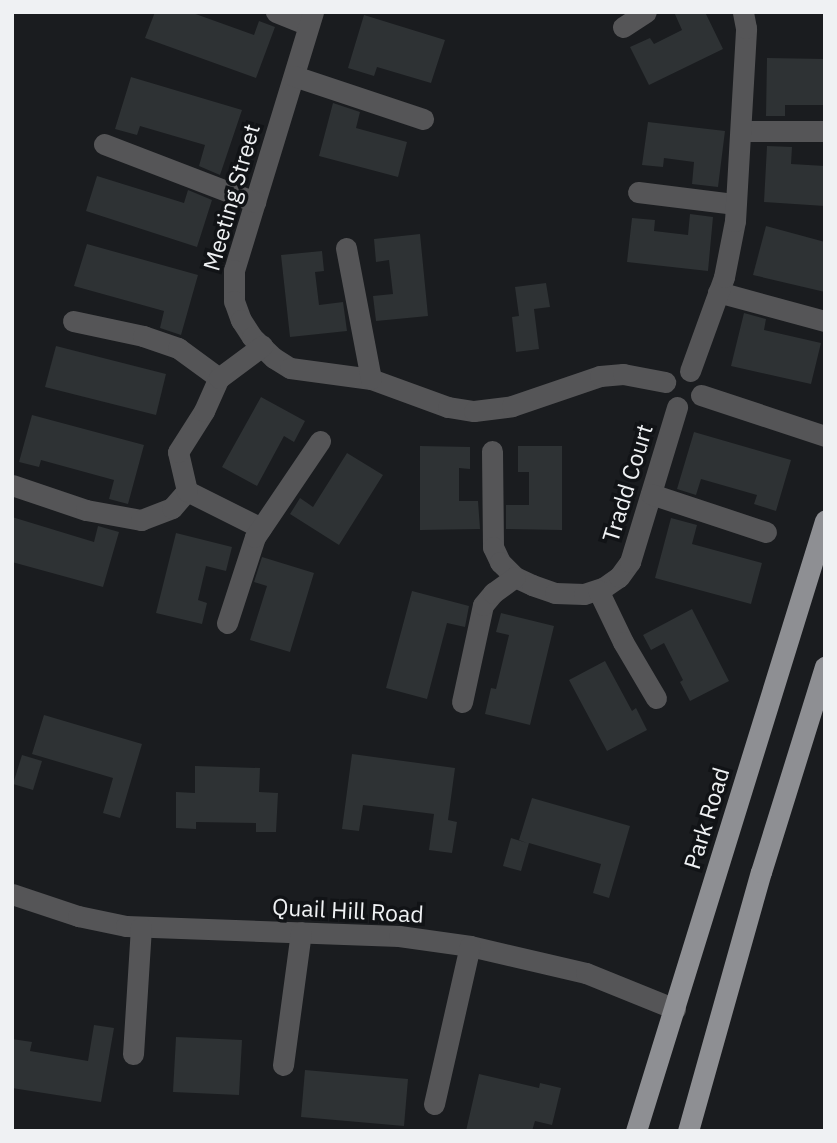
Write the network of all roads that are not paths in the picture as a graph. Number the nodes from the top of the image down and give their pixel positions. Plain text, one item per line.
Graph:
1 (276, 12) edge
2 (646, 12) edge
3 (743, 12) edge
4 (311, 18) edge
5 (623, 27) dead end
6 (294, 76) junction
7 (423, 119) dead end
8 (741, 131) junction
9 (825, 131) edge
10 (104, 144) dead end
11 (638, 192) dead end
12 (255, 202) junction
13 (736, 204) junction
14 (346, 248) dead end
15 (718, 292) junction
16 (74, 321) dead end
17 (825, 321) edge
18 (262, 346) junction
19 (690, 371) junction
20 (219, 378) junction
21 (371, 379) junction
22 (665, 382) junction
23 (701, 395) junction
24 (677, 407) junction
25 (825, 436) edge
26 (320, 441) dead end
27 (492, 451) dead end
28 (12, 485) edge
29 (187, 491) junction
30 (651, 494) junction
31 (825, 521) edge
32 (261, 528) junction
33 (766, 532) dead end
34 (515, 577) junction
35 (598, 590) junction
36 (227, 623) dead end
37 (825, 667) edge
38 (656, 698) dead end
39 (462, 702) dead end
40 (12, 894) edge
41 (141, 927) junction
42 (301, 932) junction
43 (471, 946) junction
44 (675, 1009) junction
45 (133, 1054) dead end
46 (283, 1065) dead end
47 (434, 1104) dead end
48 (636, 1131) edge
49 (688, 1131) edge

1 - 4 street
2 - 5 street
3 - 8 street
4 - 6 street, Meeting Street
6 - 7 street
6 - 12 street, Meeting Street
8 - 9 street
8 - 13 street
10 - 12 street
11 - 13 street
12 - 18 street, Meeting Street
13 - 15 street
14 - 21 street
15 - 17 street
15 - 19 street
16 - 20 street
18 - 20 street
18 - 21 street, Meeting Street
19 - 22 street
19 - 23 street
20 - 29 street
21 - 22 street, Meeting Street
22 - 24 street
23 - 24 street
23 - 25 street
24 - 30 street, Tradd Court
26 - 32 street
27 - 34 street
28 - 29 street
29 - 32 street
30 - 33 street
30 - 35 street, Tradd Court
31 - 44 main road, Park Road
32 - 36 street
34 - 35 street
34 - 39 street
35 - 38 street
37 - 49 main road
40 - 41 street, Quail Hill Road
41 - 42 street, Quail Hill Road
41 - 45 street
42 - 43 street, Quail Hill Road
42 - 46 street
43 - 44 street, Quail Hill Road
43 - 47 street
44 - 48 main road, Park Road

